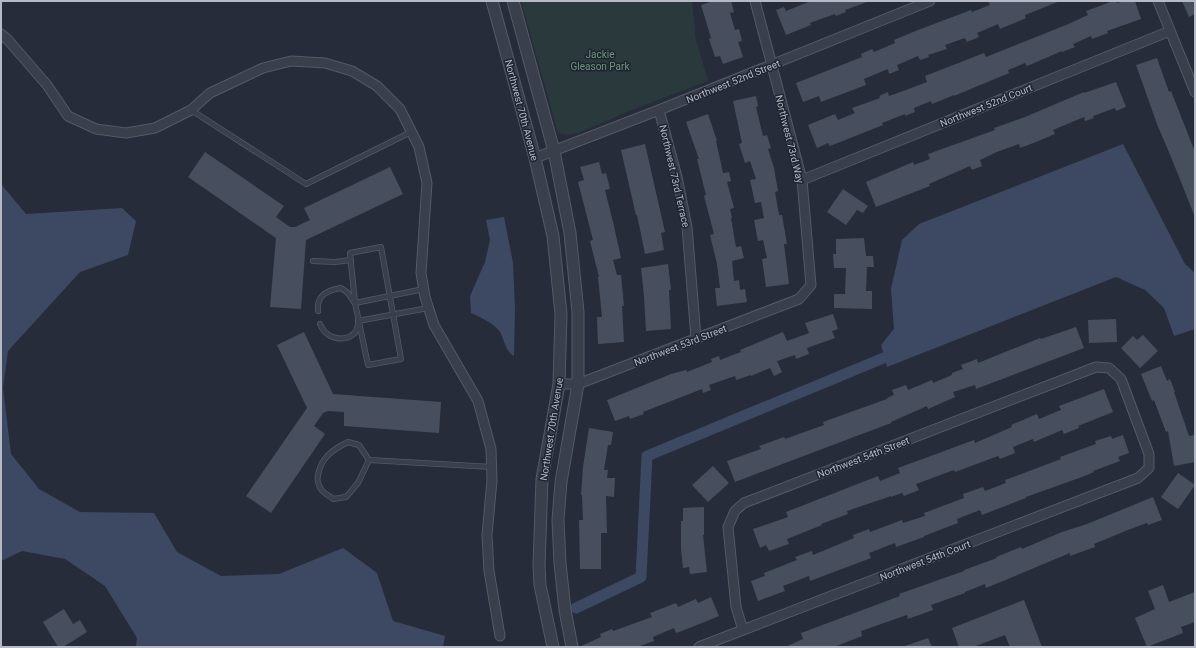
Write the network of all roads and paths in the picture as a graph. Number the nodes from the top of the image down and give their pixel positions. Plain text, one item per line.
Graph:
1 (492, 1) edge
2 (513, 1) edge
3 (755, 1) edge
4 (930, 1) edge
5 (1158, 1) edge
6 (1170, 31) junction
7 (1, 34) edge
8 (771, 65) junction
9 (1195, 92) edge
10 (191, 110) junction
11 (659, 110) junction
12 (411, 132) junction
13 (554, 151) junction
14 (535, 158) junction
15 (802, 180) junction
16 (350, 260) junction
17 (313, 261) dead end
18 (424, 290) junction
19 (391, 296) junction
20 (799, 299) joint
21 (355, 303) junction
22 (428, 308) junction
23 (318, 310) dead end
24 (393, 314) junction
25 (358, 321) junction
26 (320, 324) dead end
27 (696, 338) junction
28 (1109, 368) joint
29 (559, 384) junction
30 (578, 384) junction
31 (369, 460) junction
32 (492, 467) junction
33 (540, 513) junction
34 (559, 514) junction
35 (742, 630) junction
36 (500, 636) dead end
37 (552, 647) edge
38 (572, 647) edge
39 (699, 647) edge

1 - 14 street, Northwest 70th Avenue
2 - 13 street, Northwest 70th Avenue
3 - 8 street, Northwest 73rd Way
4 - 8 street, Northwest 52nd Street
5 - 6 street
6 - 9 street
6 - 15 street, Northwest 52nd Court
7 - 10 street
8 - 11 street, Northwest 52nd Street
8 - 15 street, Northwest 73rd Way
10 - 12 lane
10 - 12 street
11 - 13 street, Northwest 52nd Street
11 - 27 street, Northwest 73rd Terrace
12 - 18 street
13 - 14 street, Northwest 52nd Street
13 - 30 street, Northwest 70th Avenue
14 - 29 street, Northwest 70th Avenue
15 - 20 street, Northwest 73rd Way
16 - 17 lane
16 - 19 lane
16 - 21 lane
18 - 19 lane
18 - 22 street
19 - 21 lane
19 - 24 lane
20 - 27 street, Northwest 53rd Street
21 - 23 lane
21 - 25 lane
22 - 24 lane
22 - 32 street
24 - 25 lane
24 - 25 lane
25 - 26 lane
27 - 30 street, Northwest 53rd Street
28 - 35 street, Northwest 54th Street
28 - 35 street, Northwest 54th Court
29 - 30 street, Northwest 53rd Street
29 - 33 street, Northwest 70th Avenue
30 - 34 street, Northwest 70th Avenue
31 - 31 lane
31 - 32 lane
32 - 36 street
33 - 34 street
33 - 37 street, Northwest 70th Avenue
34 - 38 street, Northwest 70th Avenue
35 - 39 street, Northwest 54th Court

